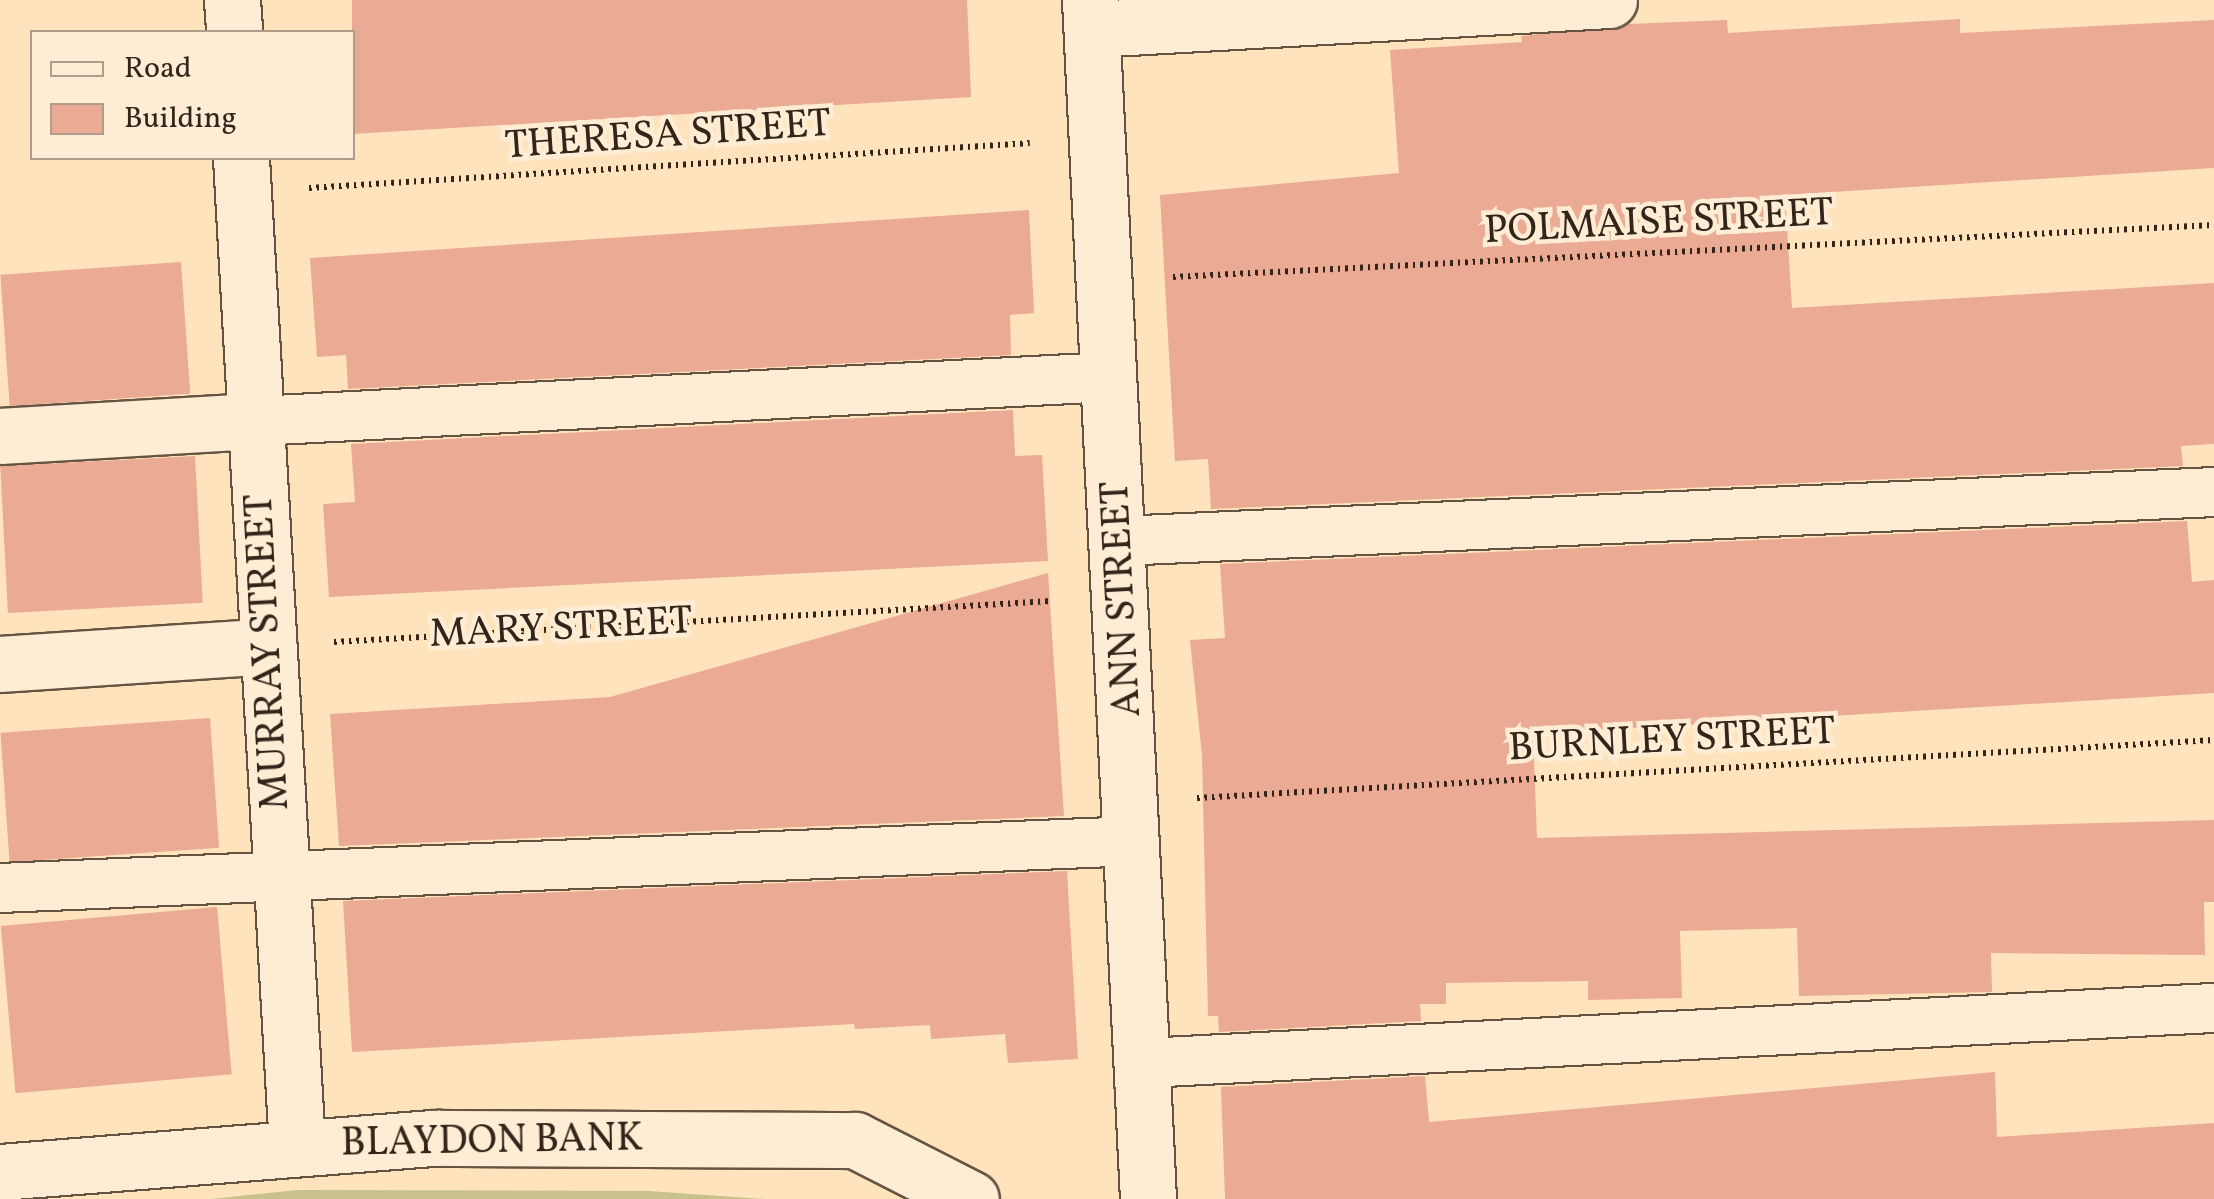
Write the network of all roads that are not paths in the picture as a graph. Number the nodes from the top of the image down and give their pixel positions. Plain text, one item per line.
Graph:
1 (232, 0) edge
2 (1609, 0) edge
3 (1092, 14) edge
4 (234, 30) edge
5 (242, 175) edge
6 (1111, 377) junction
7 (256, 422) junction
8 (0, 436) edge
9 (2214, 492) edge
10 (1119, 541) junction
11 (268, 646) junction
12 (0, 664) edge
13 (1134, 821) junction
14 (282, 873) junction
15 (0, 888) edge
16 (2214, 1008) edge
17 (1145, 1063) junction
18 (297, 1147) junction
19 (0, 1172) edge
20 (971, 1199) edge
21 (1148, 1199) edge

1 - 4 street
2 - 3 street
3 - 6 street, ANN STREET
5 - 7 street, MURRAY STREET
6 - 7 lane
6 - 10 street, ANN STREET
7 - 8 street
7 - 11 street, MURRAY STREET
9 - 10 lane
10 - 13 street, ANN STREET
11 - 12 street
11 - 14 street, MURRAY STREET
13 - 14 lane
13 - 17 street, ANN STREET
14 - 15 lane
14 - 18 street, MURRAY STREET
16 - 17 lane
17 - 21 street, ANN STREET
18 - 19 street, BLAYDON BANK
18 - 20 street, BLAYDON BANK

